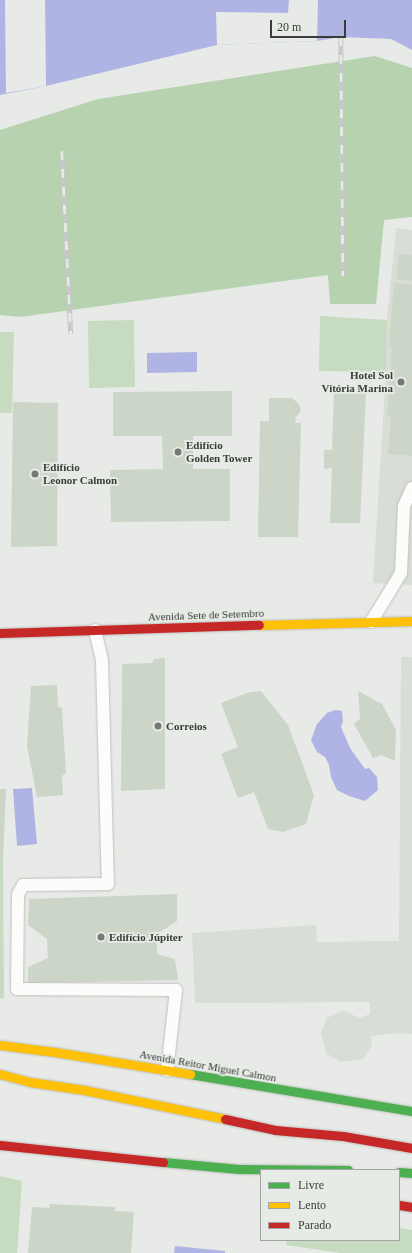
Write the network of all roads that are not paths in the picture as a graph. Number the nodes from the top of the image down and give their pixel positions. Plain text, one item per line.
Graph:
1 (412, 488) edge
2 (412, 621) edge
3 (371, 622) junction
4 (95, 630) junction
5 (0, 633) edge
6 (0, 1045) edge
7 (167, 1071) junction
8 (0, 1074) edge
9 (412, 1111) edge
10 (0, 1144) edge
11 (412, 1148) edge
12 (239, 1169) junction
13 (260, 1169) edge
14 (400, 1172) edge
15 (412, 1173) edge
16 (260, 1175) edge
17 (400, 1205) edge
18 (412, 1207) edge

1 - 3 lane
2 - 3 main road, Avenida Sete de Setembro
3 - 4 main road, Avenida Sete de Setembro
4 - 5 main road, Avenida Sete de Setembro
4 - 7 lane
6 - 7 main road, Avenida Reitor Miguel Calmon
7 - 9 main road, Avenida Reitor Miguel Calmon
8 - 11 main road
10 - 12 main road
12 - 13 main road
12 - 16 main road
14 - 15 main road
17 - 18 main road

